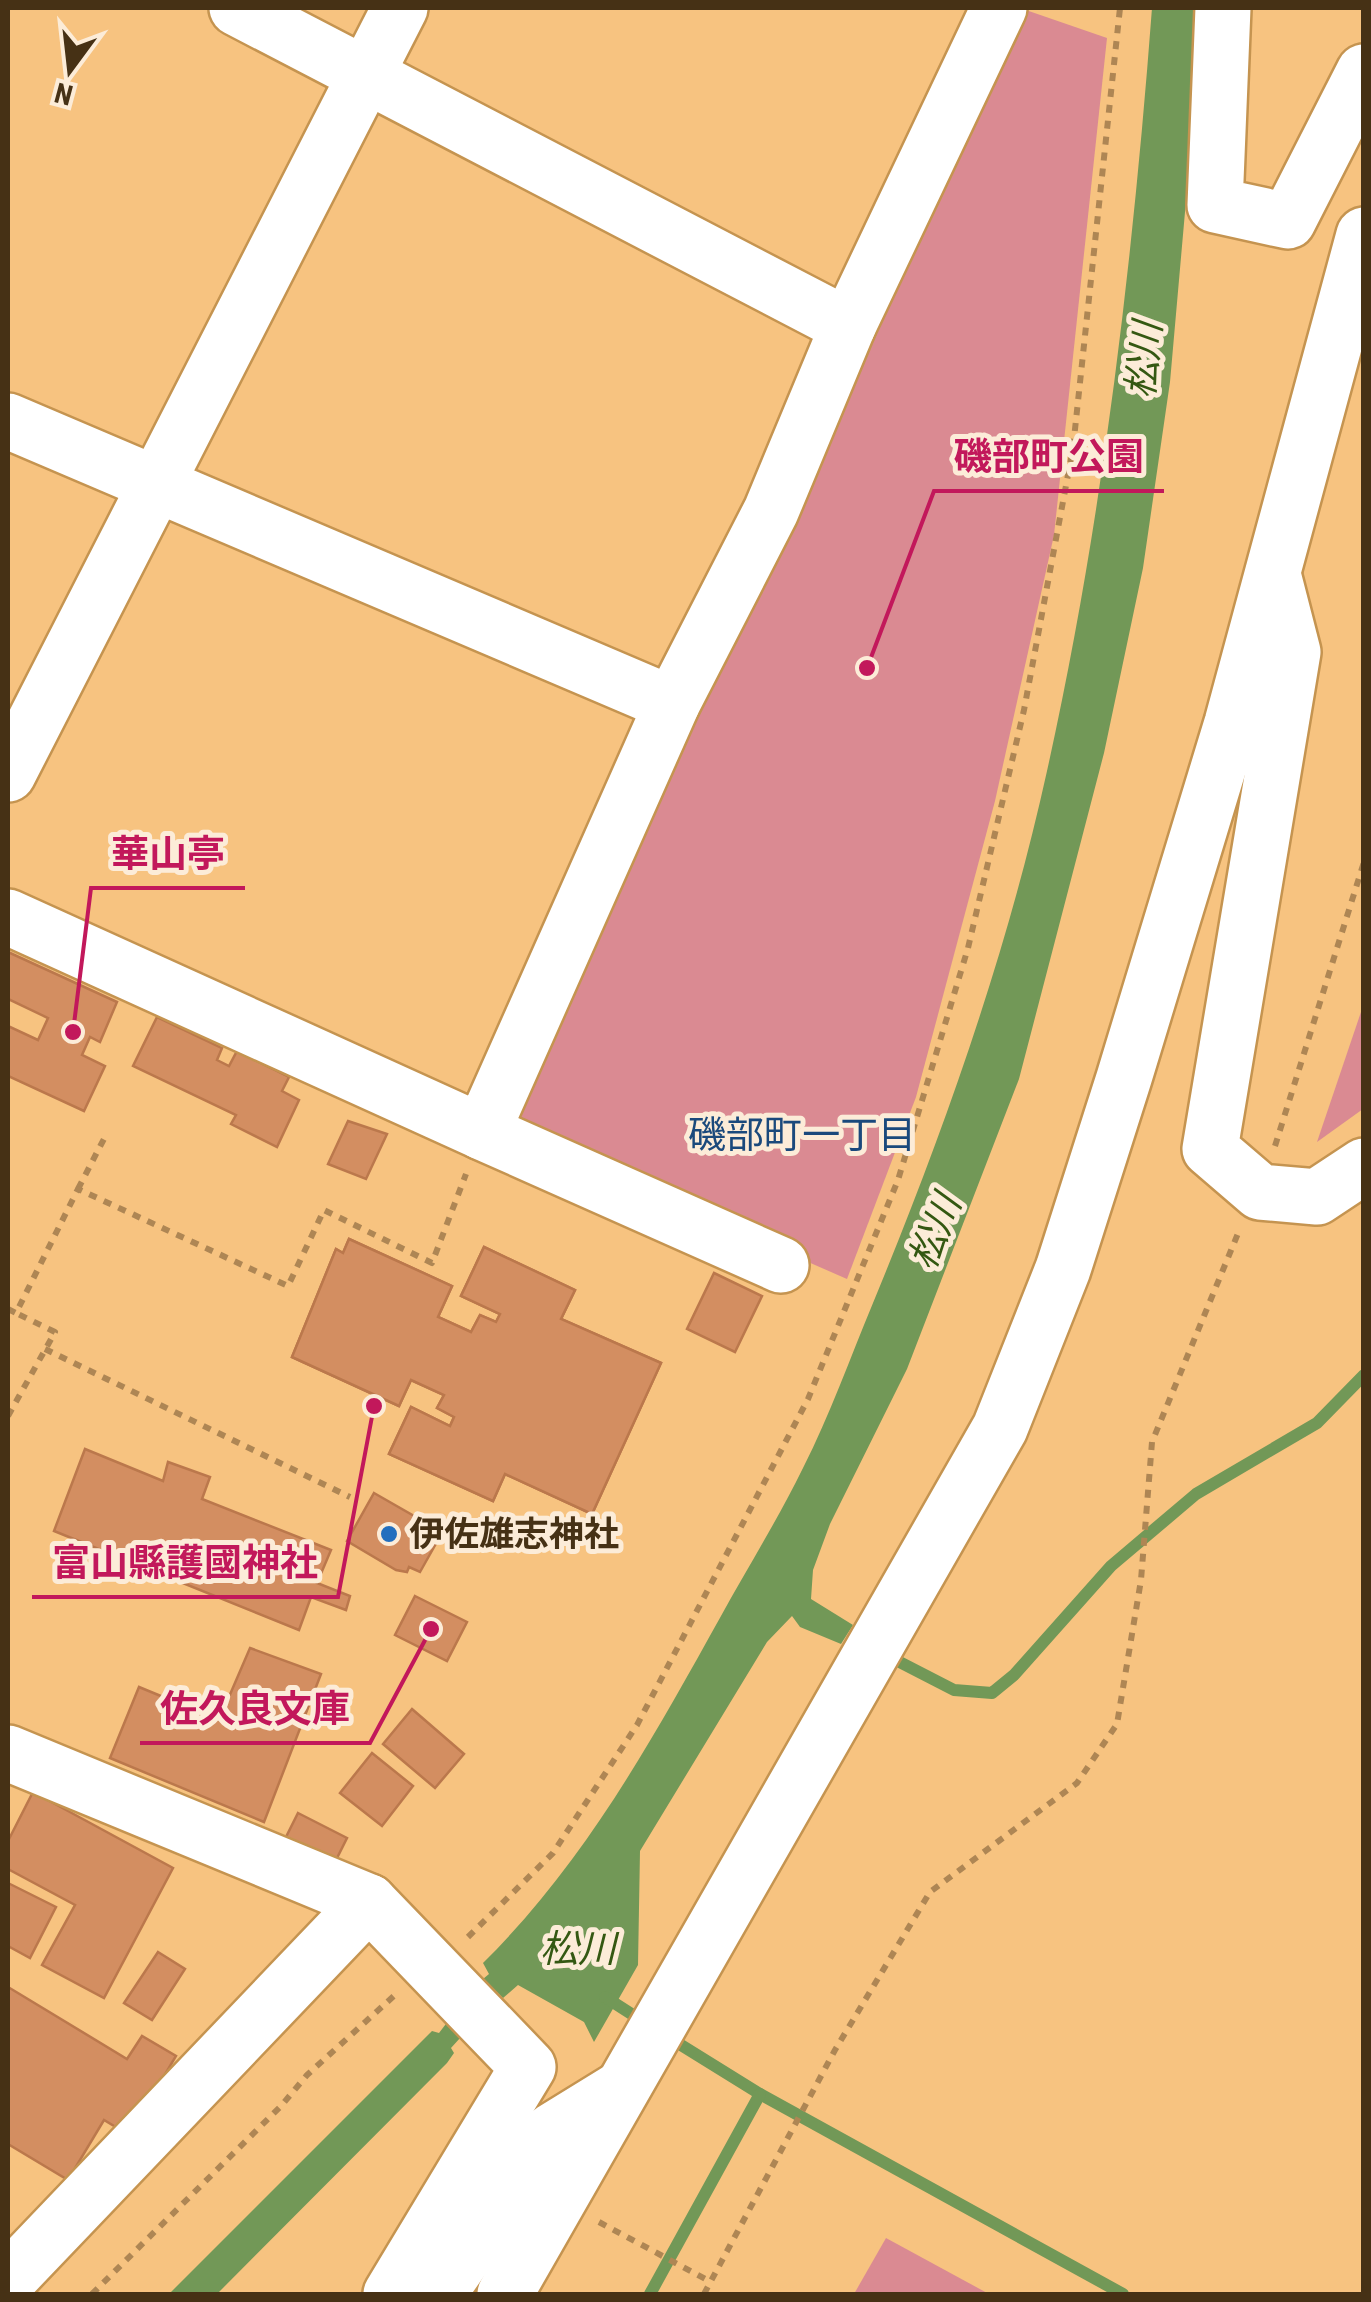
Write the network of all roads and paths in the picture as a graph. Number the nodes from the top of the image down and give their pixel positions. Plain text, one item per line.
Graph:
1 (237, 8) edge
2 (400, 8) edge
3 (999, 8) edge
4 (1222, 8) edge
5 (1364, 72) edge
6 (366, 78) junction
7 (1364, 235) edge
8 (848, 326) junction
9 (8, 421) edge
10 (152, 484) junction
11 (1271, 566) junction
12 (672, 704) junction
13 (8, 774) edge
14 (8, 917) edge
15 (108, 1132) dead end
16 (482, 1132) junction
17 (1364, 1166) edge
18 (78, 1189) junction
19 (781, 1264) dead end
20 (12, 1311) edge
21 (46, 1349) junction
22 (8, 1416) edge
23 (1152, 1442) dead end
24 (350, 1497) dead end
25 (8, 1753) edge
26 (369, 1902) junction
27 (620, 2089) junction
28 (558, 2200) junction
29 (8, 2280) edge
30 (710, 2282) junction
31 (391, 2294) edge
32 (438, 2294) edge
33 (505, 2294) edge
34 (704, 2294) edge

1 - 6 street
2 - 6 street
3 - 8 street
4 - 5 street
6 - 8 street
6 - 10 street
7 - 11 street
8 - 12 street
9 - 10 street
10 - 12 street
10 - 13 street
11 - 17 street
11 - 27 street
12 - 16 street
14 - 16 street
15 - 18 path
16 - 18 path
16 - 19 street
18 - 20 path
20 - 21 path
21 - 22 path
21 - 24 path
23 - 30 path
25 - 26 street
26 - 29 street
26 - 31 street
27 - 28 street
27 - 32 street
28 - 30 path
28 - 33 street
30 - 34 path

